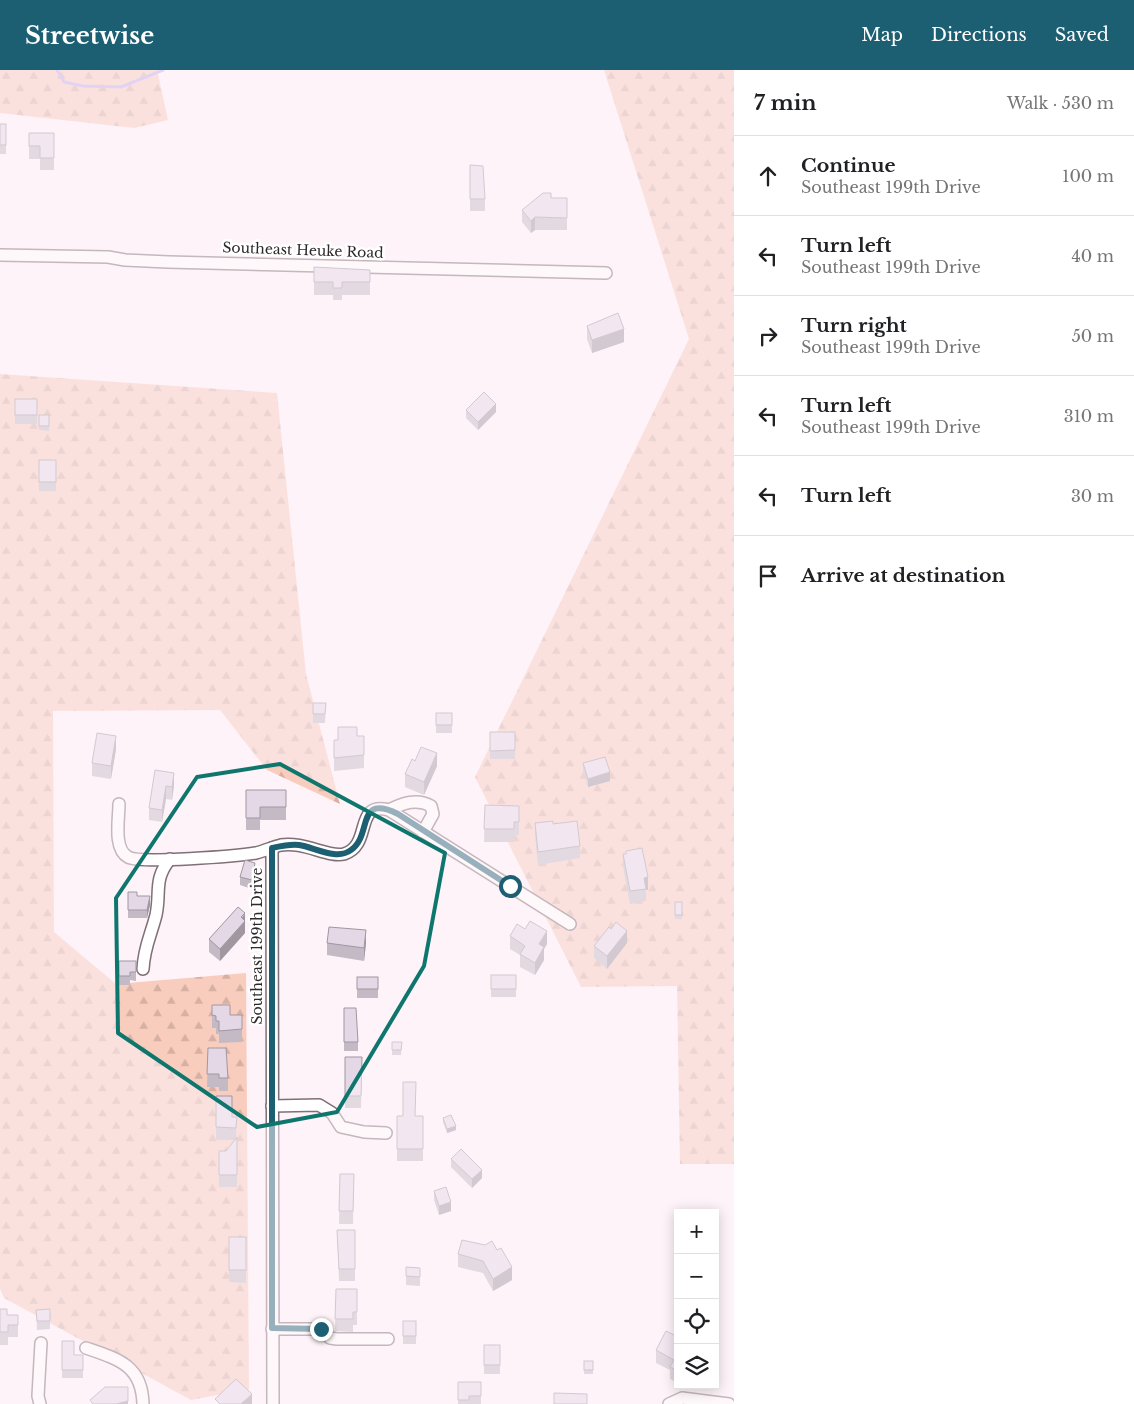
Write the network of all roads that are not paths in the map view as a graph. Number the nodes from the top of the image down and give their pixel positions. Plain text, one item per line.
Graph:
1 (0, 256) edge
2 (606, 274) dead end
3 (119, 804) dead end
4 (389, 810) junction
5 (423, 832) junction
6 (272, 848) junction
7 (170, 859) junction
8 (570, 924) dead end
9 (143, 969) dead end
10 (272, 1106) junction
11 (386, 1133) dead end
12 (272, 1328) junction
13 (388, 1338) dead end
14 (41, 1343) dead end
15 (86, 1348) dead end
16 (40, 1404) edge
17 (143, 1404) edge
18 (273, 1404) edge
19 (669, 1404) edge
20 (729, 1404) edge

1 - 2 street, Southeast Heuke Road
3 - 7 street
4 - 5 street
4 - 5 street
4 - 6 street, Southeast 199th Drive
5 - 8 street
6 - 7 street
6 - 10 street, Southeast 199th Drive
7 - 9 street
10 - 11 street
10 - 12 street, Southeast 199th Drive
12 - 13 street
12 - 18 street, Southeast 199th Drive
14 - 16 street
15 - 17 street
19 - 20 street

